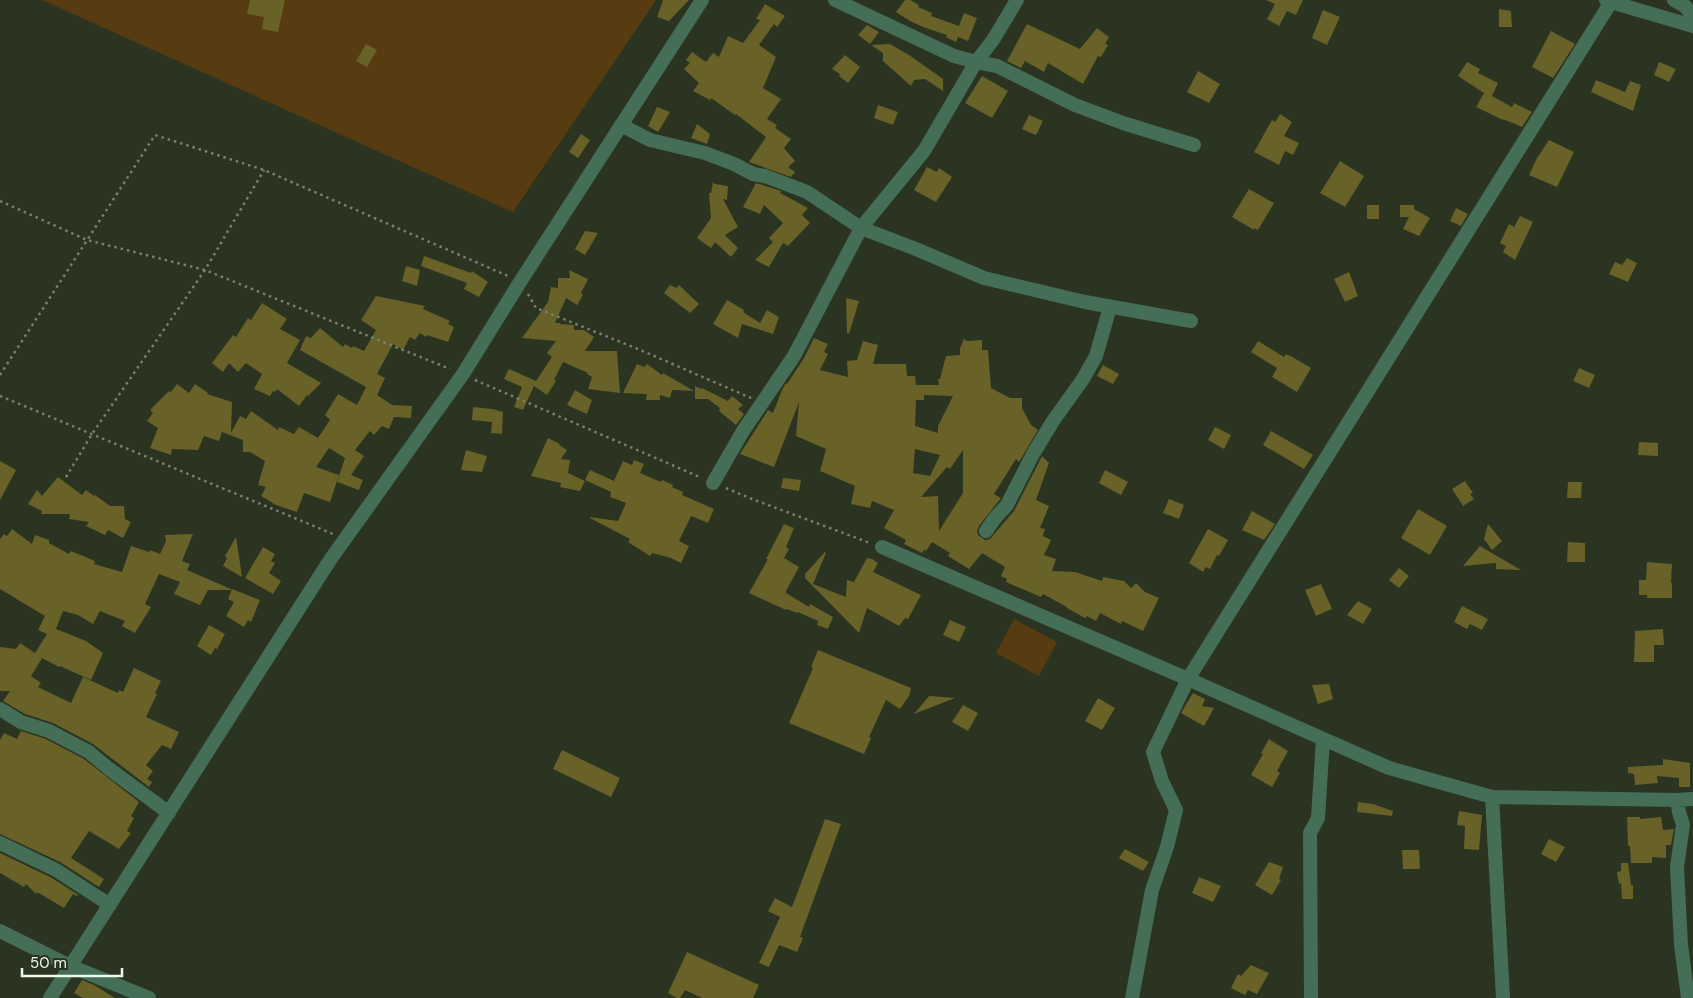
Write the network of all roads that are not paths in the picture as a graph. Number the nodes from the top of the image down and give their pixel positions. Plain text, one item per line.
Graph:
1 (702, 0) edge
2 (835, 0) edge
3 (1017, 0) edge
4 (1674, 0) edge
5 (1609, 1) edge
6 (1693, 17) edge
7 (1693, 26) edge
8 (976, 62) junction
9 (621, 125) junction
10 (1194, 146) dead end
11 (861, 228) junction
12 (1110, 307) junction
13 (1191, 321) dead end
14 (713, 482) road end
15 (986, 531) dead end
16 (882, 547) road end
17 (1188, 679) junction
18 (0, 709) edge
19 (1323, 739) junction
20 (1492, 797) junction
21 (1693, 799) edge
22 (1677, 800) junction
23 (169, 812) junction
24 (0, 843) edge
25 (110, 905) junction
26 (0, 931) edge
27 (70, 966) junction
28 (50, 998) edge
29 (149, 998) edge
30 (1132, 998) edge
31 (1311, 998) edge
32 (1503, 998) edge
33 (1688, 998) edge

1 - 9 street
2 - 8 street
3 - 8 street
4 - 6 street
5 - 7 street
5 - 17 street
8 - 10 street
8 - 11 street
9 - 11 street
9 - 23 street
11 - 12 street
11 - 14 street
12 - 13 street
12 - 15 street
16 - 17 street
17 - 19 street
17 - 30 street
18 - 23 street
19 - 20 street
19 - 31 street
20 - 22 street
20 - 32 street
21 - 22 street
22 - 33 street
23 - 25 street
24 - 25 street
25 - 27 street
26 - 27 street
27 - 28 street
27 - 29 street

